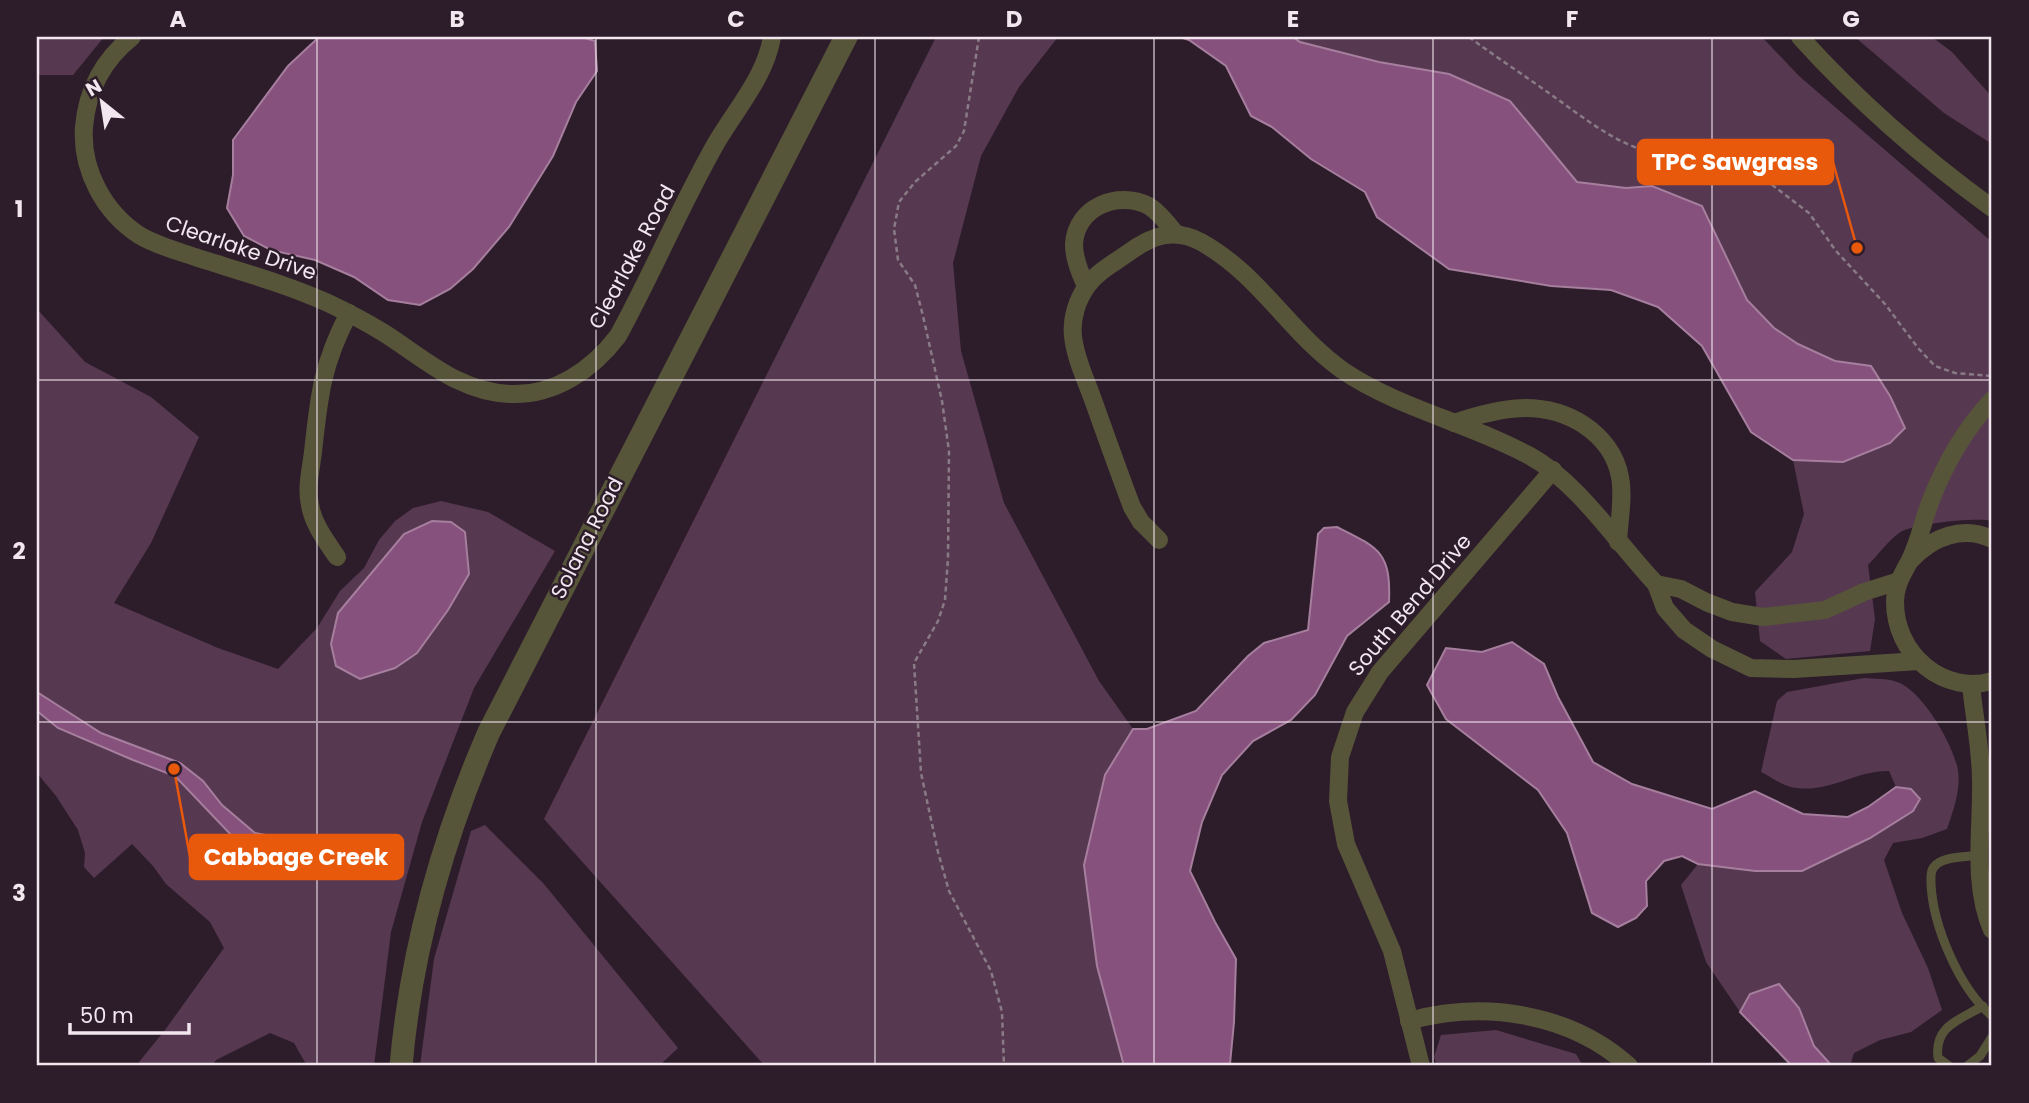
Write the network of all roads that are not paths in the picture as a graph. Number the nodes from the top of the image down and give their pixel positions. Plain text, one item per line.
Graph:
1 (132, 37) edge
2 (772, 37) edge
3 (846, 37) edge
4 (1800, 37) edge
5 (1992, 208) edge
6 (1176, 234) junction
7 (1086, 286) junction
8 (349, 313) junction
9 (1992, 400) edge
10 (1454, 423) junction
11 (1553, 470) junction
12 (1992, 539) edge
13 (1159, 540) dead end
14 (1618, 542) junction
15 (337, 557) dead end
16 (1909, 561) junction
17 (1899, 581) junction
18 (1656, 584) junction
19 (1919, 661) junction
20 (1992, 681) edge
21 (1971, 685) junction
22 (1980, 855) junction
23 (1992, 930) edge
24 (1983, 1006) junction
25 (1992, 1016) edge
26 (1409, 1021) junction
27 (1992, 1037) edge
28 (401, 1066) edge
29 (1421, 1066) edge
30 (1629, 1066) edge
31 (1949, 1066) edge
32 (1967, 1066) edge

1 - 8 street, Clearlake Drive
2 - 8 street, Clearlake Road
3 - 28 street, Solana Road
4 - 5 street
6 - 7 street
6 - 7 street
6 - 10 street
7 - 13 street
8 - 15 street
9 - 16 street
10 - 11 street
10 - 14 street
11 - 14 street
11 - 26 street, South Bend Drive
12 - 16 street
14 - 18 street
16 - 17 street
17 - 18 street
17 - 19 street
18 - 19 street
19 - 21 street
20 - 21 street
21 - 22 street
22 - 23 street
22 - 24 lane
24 - 25 lane
24 - 31 lane
26 - 29 street, South Bend Drive
26 - 30 street
27 - 32 lane

